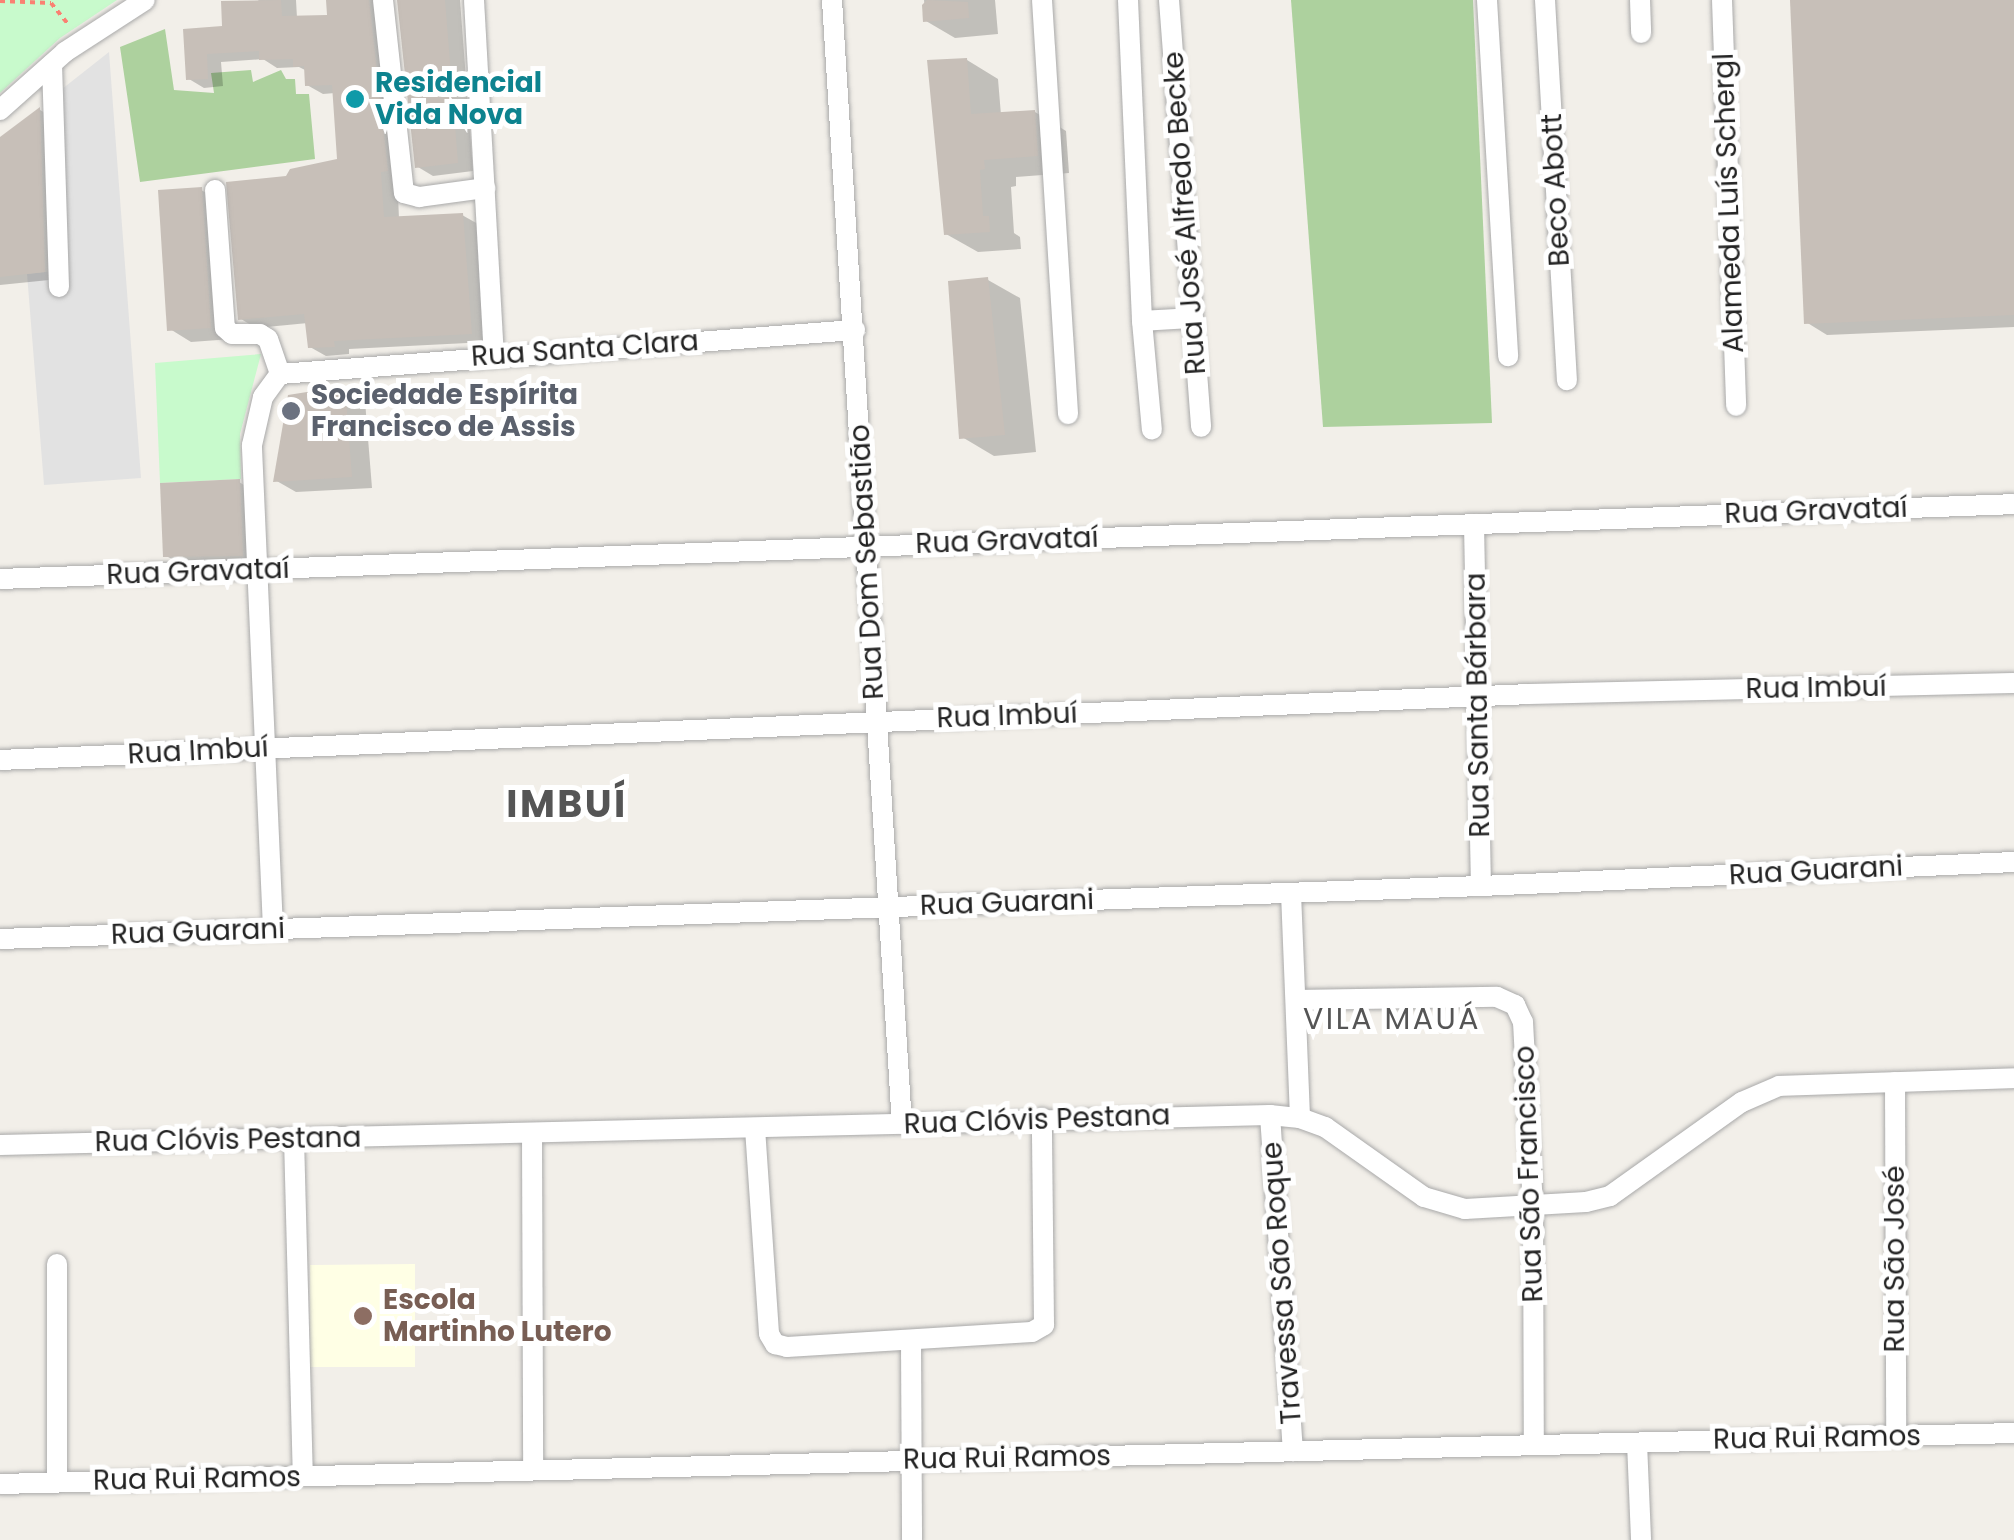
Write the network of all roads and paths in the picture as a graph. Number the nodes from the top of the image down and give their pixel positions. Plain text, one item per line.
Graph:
1 (145, 0) edge
2 (383, 0) edge
3 (474, 0) edge
4 (832, 0) edge
5 (1042, 0) edge
6 (1128, 0) edge
7 (1169, 0) edge
8 (1486, 0) edge
9 (1546, 0) edge
10 (1640, 0) edge
11 (1722, 0) edge
12 (0, 1) edge
13 (51, 2) edge
14 (72, 30) dead end
15 (1641, 33) dead end
16 (52, 64) junction
17 (0, 110) edge
18 (485, 188) junction
19 (215, 190) dead end
20 (59, 287) dead end
21 (1193, 318) junction
22 (1142, 321) junction
23 (854, 330) junction
24 (494, 354) junction
25 (1508, 356) dead end
26 (280, 374) junction
27 (1567, 380) dead end
28 (1736, 406) dead end
29 (1068, 414) dead end
30 (1201, 427) dead end
31 (1152, 430) dead end
32 (2014, 504) edge
33 (1474, 524) junction
34 (865, 546) junction
35 (260, 570) junction
36 (0, 580) edge
37 (2014, 683) edge
38 (1478, 696) junction
39 (876, 722) junction
40 (267, 748) junction
41 (0, 760) edge
42 (2014, 862) edge
43 (1482, 886) junction
44 (1291, 893) junction
45 (888, 908) junction
46 (273, 929) junction
47 (0, 939) edge
48 (1296, 1000) junction
49 (2014, 1078) edge
50 (1895, 1082) junction
51 (1270, 1115) junction
52 (1042, 1118) junction
53 (1300, 1118) junction
54 (902, 1124) junction
55 (756, 1128) junction
56 (532, 1133) junction
57 (294, 1138) junction
58 (0, 1146) edge
59 (1533, 1206) junction
60 (57, 1264) dead end
61 (911, 1342) junction
62 (2014, 1434) edge
63 (1896, 1436) junction
64 (1637, 1443) junction
65 (1534, 1445) junction
66 (1293, 1451) junction
67 (912, 1460) junction
68 (534, 1470) junction
69 (303, 1476) junction
70 (57, 1482) junction
71 (0, 1484) edge
72 (912, 1540) edge
73 (1641, 1540) edge

1 - 16 street
2 - 18 street
3 - 18 street
4 - 23 street, Rua Dom Sebastião
5 - 29 street
6 - 22 street
7 - 21 street, Rua José Alfredo Becke
8 - 25 street
9 - 27 street, Beco Abott
10 - 15 street
11 - 28 street, Alameda Luís Schergl
12 - 13 path
13 - 14 path
16 - 17 street
16 - 20 street
18 - 24 street
19 - 26 street
21 - 22 street
21 - 30 street, Rua José Alfredo Becke
22 - 31 street
23 - 24 street, Rua Santa Clara
23 - 34 street, Rua Dom Sebastião
24 - 26 street, Rua Santa Clara
26 - 35 street
32 - 33 street, Rua Gravataí
33 - 34 street, Rua Gravataí
33 - 38 street, Rua Santa Bárbara
34 - 35 street, Rua Gravataí
34 - 39 street, Rua Dom Sebastião
35 - 36 street, Rua Gravataí
35 - 40 street
37 - 38 street, Rua Imbuí
38 - 39 street, Rua Imbuí
38 - 43 street, Rua Santa Bárbara
39 - 40 street, Rua Imbuí
39 - 45 street, Rua Dom Sebastião
40 - 41 street, Rua Imbuí
40 - 46 street
42 - 43 street, Rua Guarani
43 - 44 street, Rua Guarani
44 - 45 street, Rua Guarani
44 - 48 street
45 - 46 street, Rua Guarani
45 - 54 street, Rua Dom Sebastião
46 - 47 street, Rua Guarani
48 - 53 street
48 - 59 street, Rua São Francisco
49 - 50 street, Rua Clóvis Pestana
50 - 59 street, Rua Clóvis Pestana
50 - 63 street, Rua São José
51 - 52 street, Rua Clóvis Pestana
51 - 53 street, Rua Clóvis Pestana
51 - 66 street, Travessa São Roque
52 - 54 street, Rua Clóvis Pestana
52 - 61 street
53 - 59 street, Rua Clóvis Pestana
54 - 55 street, Rua Clóvis Pestana
55 - 56 street, Rua Clóvis Pestana
55 - 61 street
56 - 57 street, Rua Clóvis Pestana
56 - 68 street
57 - 58 street, Rua Clóvis Pestana
57 - 69 street
59 - 65 street, Rua São Francisco
60 - 70 street
61 - 67 street
62 - 63 street, Rua Rui Ramos
63 - 64 street, Rua Rui Ramos
64 - 65 street, Rua Rui Ramos
64 - 73 street
65 - 66 street, Rua Rui Ramos
66 - 67 street, Rua Rui Ramos
67 - 68 street, Rua Rui Ramos
67 - 72 street
68 - 69 street, Rua Rui Ramos
69 - 70 street, Rua Rui Ramos
70 - 71 street, Rua Rui Ramos

